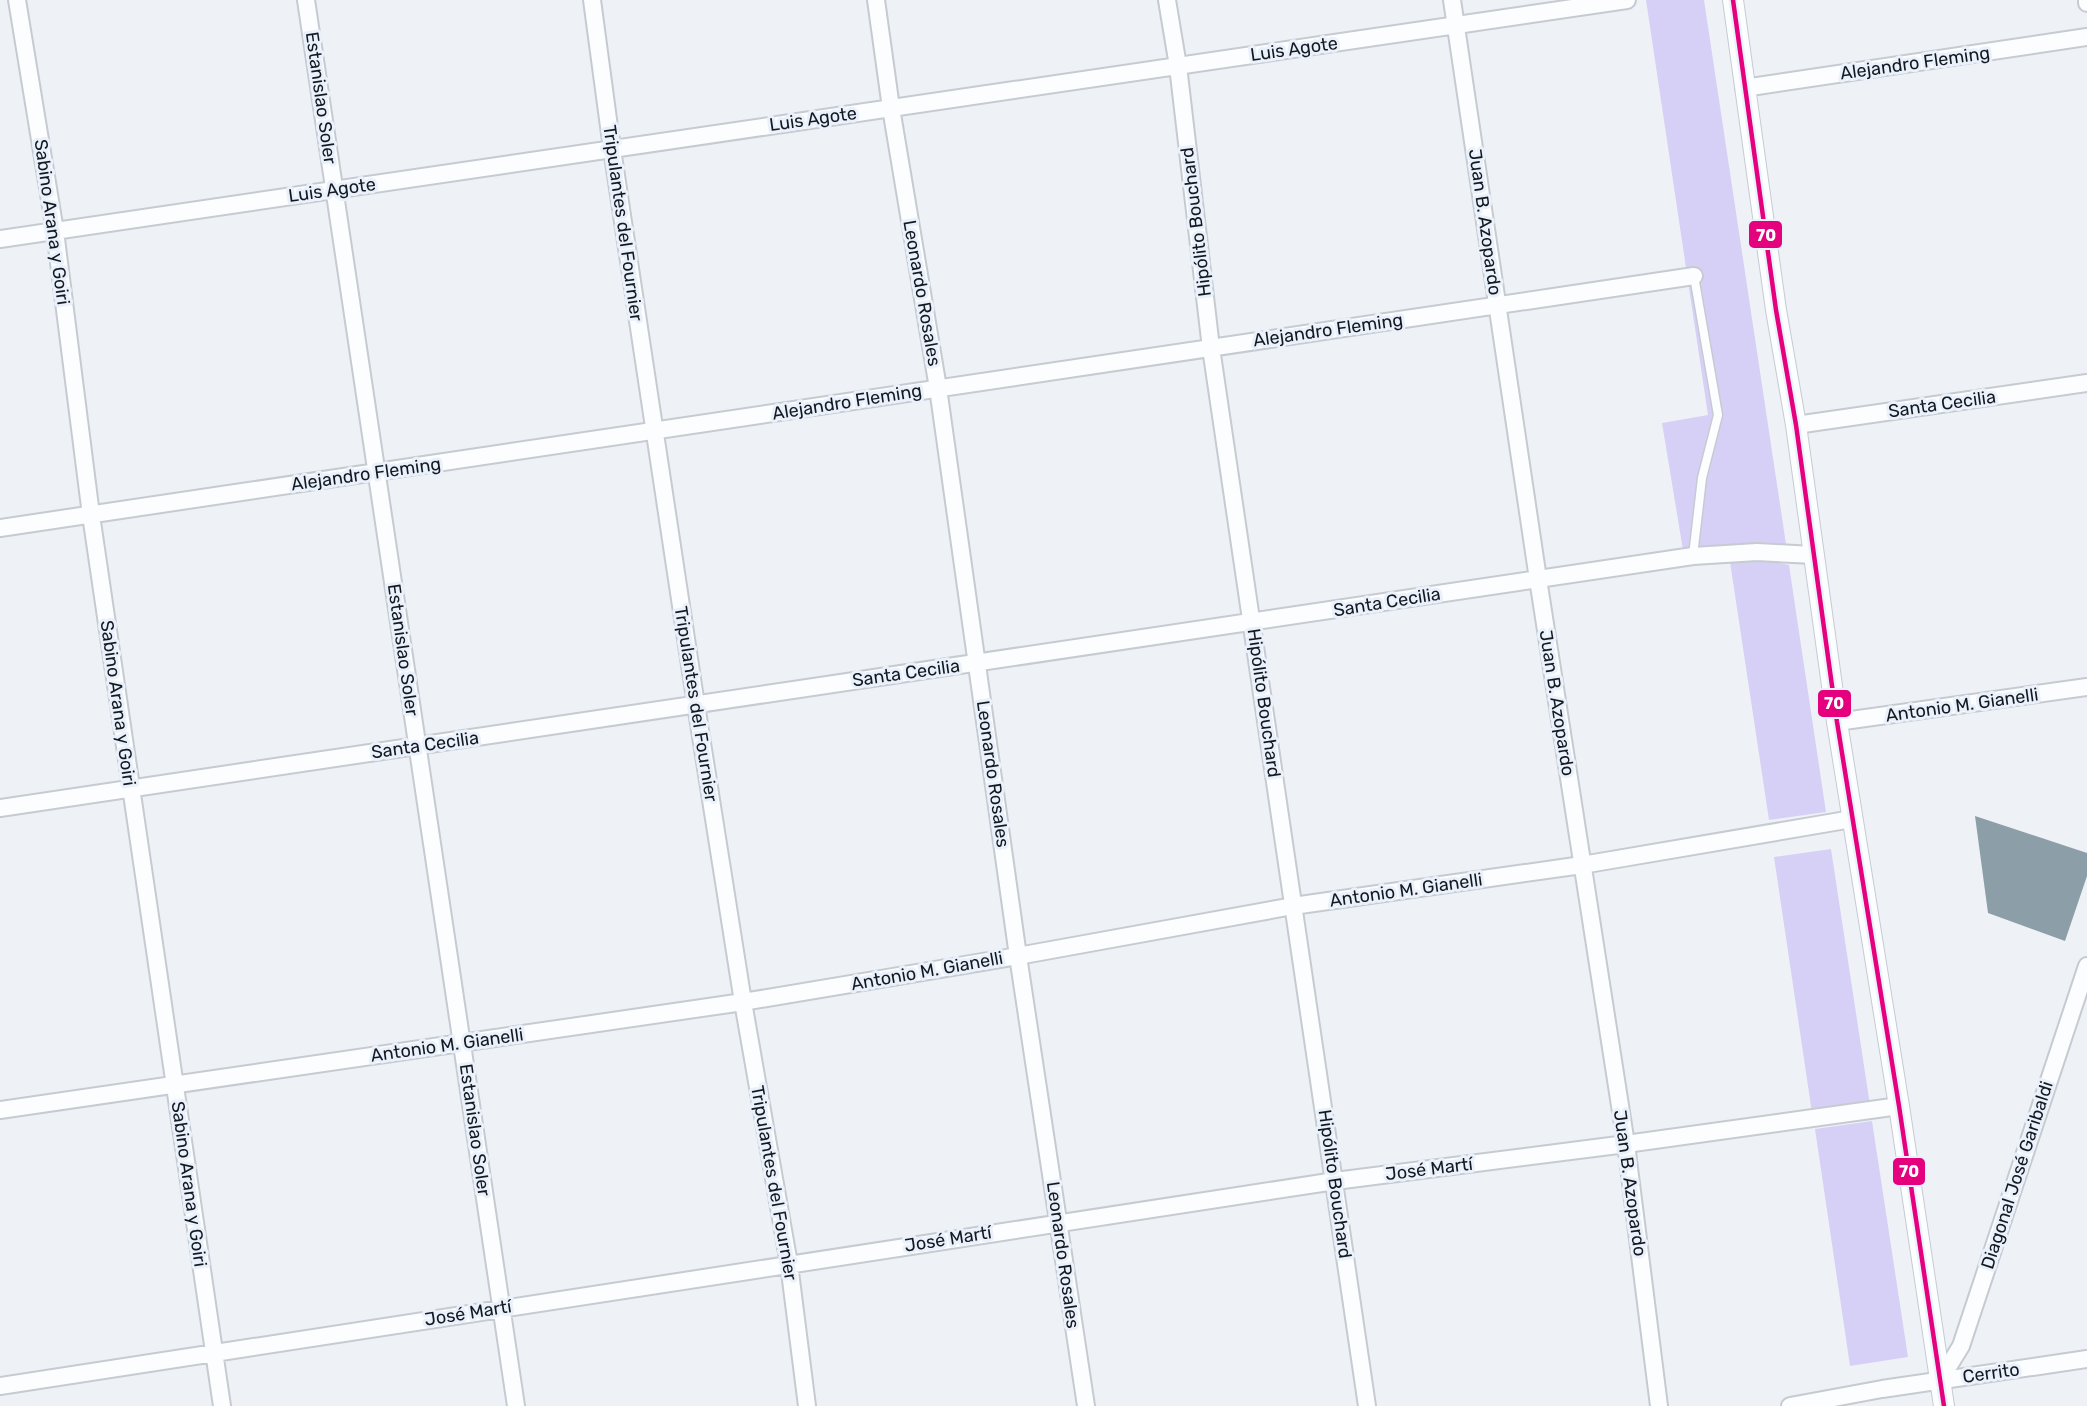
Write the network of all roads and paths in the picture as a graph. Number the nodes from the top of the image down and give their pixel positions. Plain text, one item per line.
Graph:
1 (17, 0) edge
2 (306, 0) edge
3 (592, 0) edge
4 (876, 0) edge
5 (1167, 0) edge
6 (1452, 0) edge
7 (1627, 0) edge
8 (1733, 0) edge
9 (1457, 25) junction
10 (2087, 37) edge
11 (1178, 66) junction
12 (1744, 88) junction
13 (891, 108) junction
14 (612, 149) junction
15 (334, 190) junction
16 (55, 231) junction
17 (0, 239) edge
18 (1694, 276) joint
19 (1497, 305) junction
20 (1211, 348) junction
21 (2087, 383) edge
22 (938, 388) junction
23 (1796, 425) junction
24 (654, 431) junction
25 (377, 472) junction
26 (91, 515) junction
27 (0, 528) edge
28 (1813, 555) junction
29 (1693, 556) junction
30 (1538, 579) junction
31 (1252, 622) junction
32 (977, 663) junction
33 (2087, 687) edge
34 (696, 705) junction
35 (1836, 722) junction
36 (417, 746) junction
37 (131, 789) junction
38 (0, 808) edge
39 (1852, 819) junction
40 (1582, 865) junction
41 (1293, 906) junction
42 (1018, 956) junction
43 (2087, 966) edge
44 (743, 1002) junction
45 (462, 1043) junction
46 (175, 1085) junction
47 (1899, 1106) junction
48 (0, 1110) edge
49 (1626, 1144) junction
50 (1335, 1181) junction
51 (1058, 1222) junction
52 (789, 1264) junction
53 (502, 1308) junction
54 (214, 1353) junction
55 (2087, 1359) edge
56 (1940, 1380) junction
57 (0, 1386) edge
58 (222, 1406) edge
59 (516, 1406) edge
60 (807, 1406) edge
61 (1086, 1406) edge
62 (1367, 1406) edge
63 (1659, 1406) edge
64 (1790, 1406) edge
65 (1944, 1406) edge

1 - 16 street, Sabino Arana y Goiri
2 - 15 street, Estanislao Soler
3 - 14 street, Tripulantes del Fournier
4 - 13 street, Leonardo Rosales
5 - 11 street, Hipólito Bouchard
6 - 9 street, Juan B. Azopardo
7 - 9 street, Luis Agote
8 - 12 street
9 - 11 street, Luis Agote
9 - 19 street, Juan B. Azopardo
10 - 12 street, Alejandro Fleming
11 - 13 street, Luis Agote
11 - 20 street, Hipólito Bouchard
12 - 23 street
13 - 14 street, Luis Agote
13 - 22 street, Leonardo Rosales
14 - 15 street, Luis Agote
14 - 24 street, Tripulantes del Fournier
15 - 16 street, Luis Agote
15 - 25 street, Estanislao Soler
16 - 17 street, Luis Agote
16 - 26 street, Sabino Arana y Goiri
18 - 19 street, Alejandro Fleming
18 - 29 lane
19 - 20 street, Alejandro Fleming
19 - 30 street, Juan B. Azopardo
20 - 22 street, Alejandro Fleming
20 - 31 street, Hipólito Bouchard
21 - 23 street, Santa Cecilia
22 - 24 street, Alejandro Fleming
22 - 32 street, Leonardo Rosales
23 - 28 street
24 - 25 street, Alejandro Fleming
24 - 34 street, Tripulantes del Fournier
25 - 26 street, Alejandro Fleming
25 - 36 street, Estanislao Soler
26 - 27 street, Alejandro Fleming
26 - 37 street, Sabino Arana y Goiri
28 - 29 street, Santa Cecilia
28 - 35 street
29 - 30 street, Santa Cecilia
30 - 31 street, Santa Cecilia
30 - 40 street, Juan B. Azopardo
31 - 32 street, Santa Cecilia
31 - 41 street, Hipólito Bouchard
32 - 34 street, Santa Cecilia
32 - 42 street, Leonardo Rosales
33 - 35 street, Antonio M. Gianelli
34 - 36 street, Santa Cecilia
34 - 44 street, Tripulantes del Fournier
35 - 39 street
36 - 37 street, Santa Cecilia
36 - 45 street, Estanislao Soler
37 - 38 street, Santa Cecilia
37 - 46 street, Sabino Arana y Goiri
39 - 40 street, Antonio M. Gianelli
39 - 47 street
40 - 41 street, Antonio M. Gianelli
40 - 49 street, Juan B. Azopardo
41 - 42 street, Antonio M. Gianelli
41 - 50 street, Hipólito Bouchard
42 - 44 street, Antonio M. Gianelli
42 - 51 street, Leonardo Rosales
43 - 56 street, Diagonal José Garibaldi
44 - 45 street, Antonio M. Gianelli
44 - 52 street, Tripulantes del Fournier
45 - 46 street, Antonio M. Gianelli
45 - 53 street, Estanislao Soler
46 - 48 street, Antonio M. Gianelli
46 - 54 street, Sabino Arana y Goiri
47 - 49 street, José Martí
47 - 56 street
49 - 50 street, José Martí
49 - 63 street, Juan B. Azopardo
50 - 51 street, José Martí
50 - 62 street, Hipólito Bouchard
51 - 52 street, José Martí
51 - 61 street, Leonardo Rosales
52 - 53 street, José Martí
52 - 60 street, Tripulantes del Fournier
53 - 54 street, José Martí
53 - 59 street, Estanislao Soler
54 - 57 street, José Martí
54 - 58 street, Sabino Arana y Goiri
55 - 56 street, Cerrito
56 - 64 street, Cerrito
56 - 65 street

